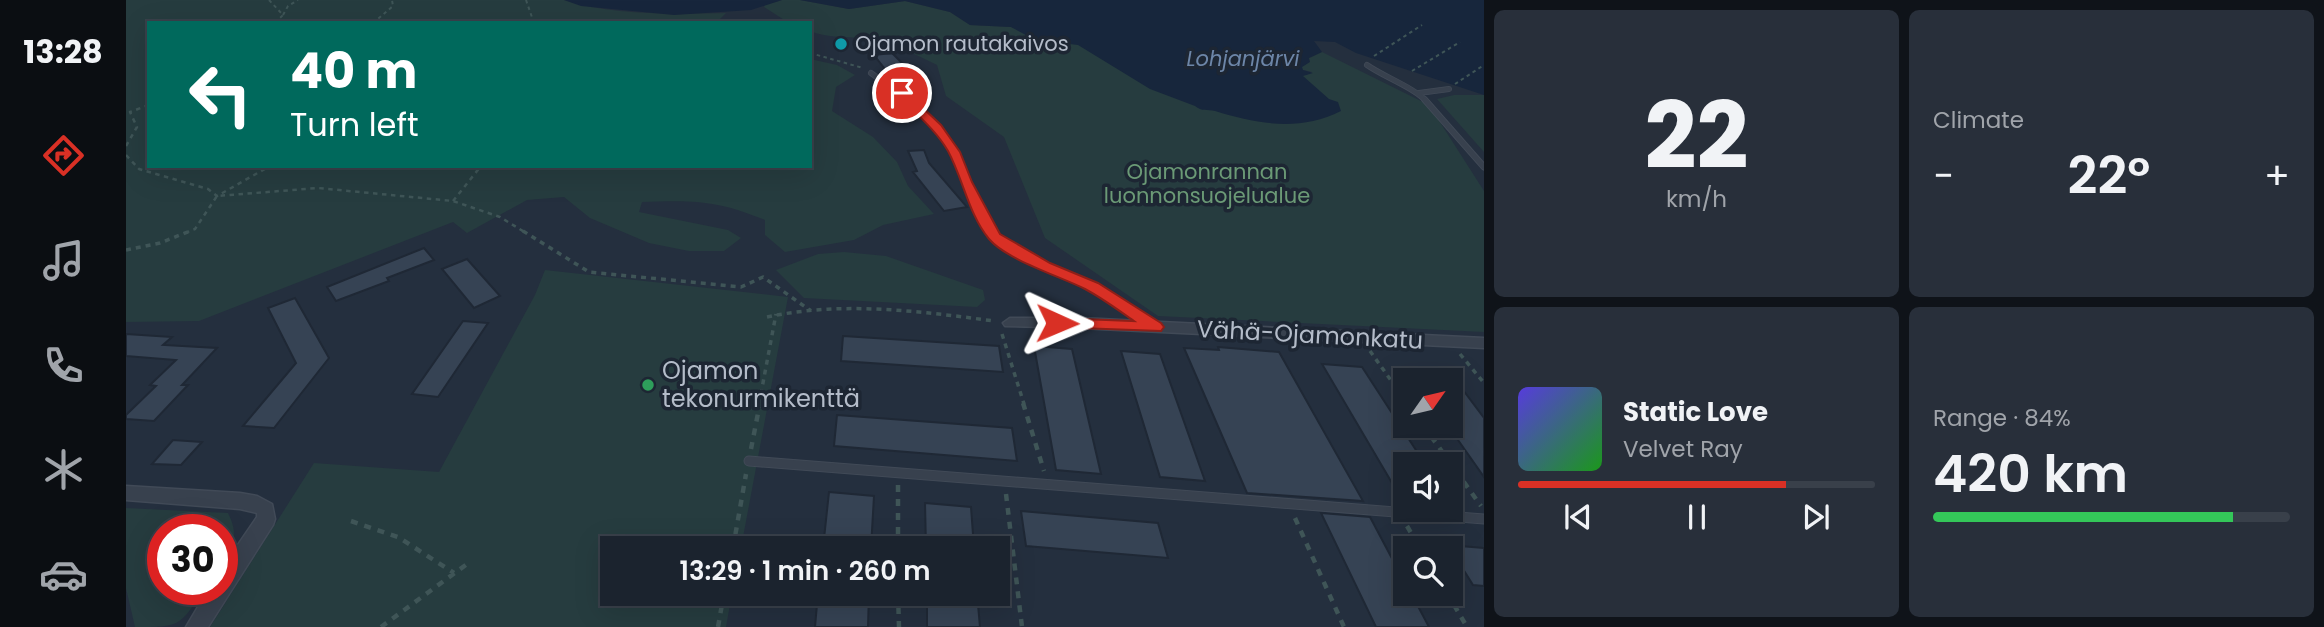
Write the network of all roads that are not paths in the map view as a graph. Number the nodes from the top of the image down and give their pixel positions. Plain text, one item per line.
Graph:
1 (1367, 65) dead end
2 (871, 73) road end
3 (1451, 87) road end
4 (1419, 93) junction
5 (1484, 167) edge
6 (1010, 323) dead end
7 (1156, 327) junction
8 (1484, 343) edge
9 (749, 461) road end
10 (126, 494) edge
11 (1484, 519) edge
12 (238, 562) edge
13 (210, 605) edge
14 (196, 627) edge

1 - 4 lane
2 - 7 lane
3 - 4 lane
4 - 5 lane
6 - 7 street, Vähä-Ojamonkatu
7 - 8 street, Vähä-Ojamonkatu
9 - 11 lane
10 - 12 street
13 - 14 street

